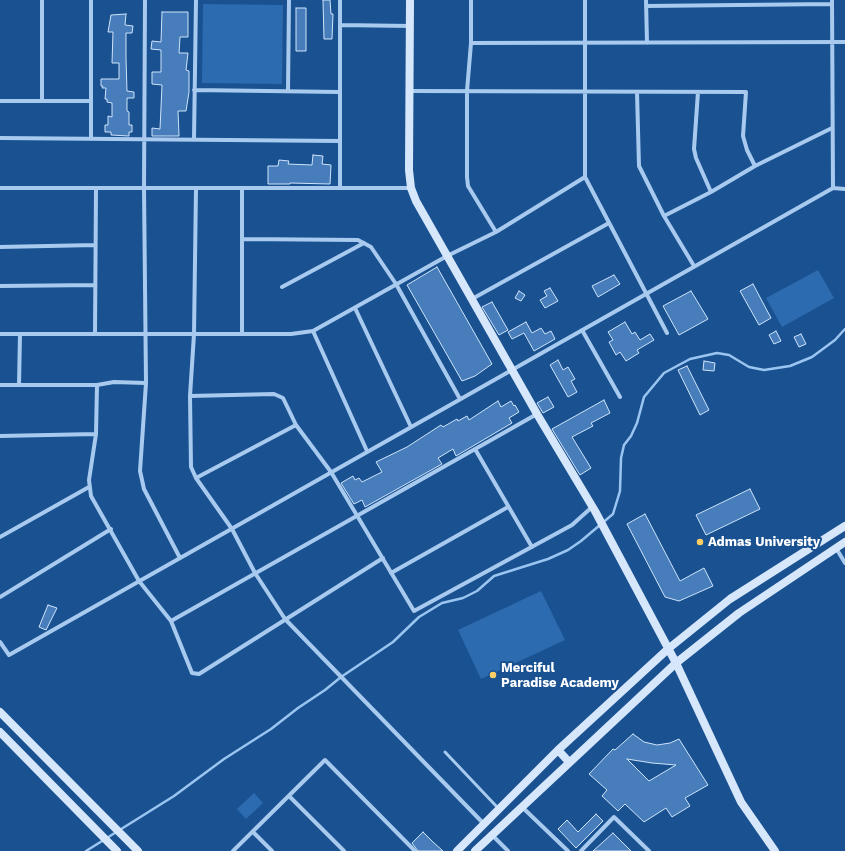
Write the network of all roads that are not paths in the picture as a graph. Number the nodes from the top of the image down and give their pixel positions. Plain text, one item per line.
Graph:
1 (42, 0) edge
2 (91, 0) edge
3 (145, 0) edge
4 (196, 0) edge
5 (289, 0) edge
6 (340, 0) edge
7 (410, 0) edge
8 (471, 0) edge
9 (585, 0) edge
10 (646, 0) edge
11 (832, 2) edge
12 (646, 6) junction
13 (340, 25) junction
14 (410, 26) junction
15 (832, 42) junction
16 (845, 42) edge
17 (471, 43) junction
18 (585, 43) junction
19 (647, 43) junction
20 (194, 90) junction
21 (288, 91) junction
22 (411, 91) junction
23 (467, 91) junction
24 (339, 92) junction
25 (585, 92) junction
26 (637, 92) junction
27 (698, 92) junction
28 (42, 100) junction
29 (91, 101) junction
30 (0, 102) edge
31 (832, 128) junction
32 (0, 138) edge
33 (91, 139) junction
34 (144, 139) junction
35 (194, 139) junction
36 (340, 141) junction
37 (755, 166) junction
38 (585, 177) junction
39 (340, 187) junction
40 (0, 188) edge
41 (96, 188) junction
42 (144, 188) junction
43 (196, 188) junction
44 (242, 188) junction
45 (411, 188) junction
46 (832, 188) junction
47 (845, 189) edge
48 (711, 192) junction
49 (664, 216) junction
50 (609, 223) junction
51 (496, 232) junction
52 (243, 239) junction
53 (364, 243) junction
54 (95, 245) junction
55 (0, 247) edge
56 (447, 256) junction
57 (694, 266) junction
58 (396, 284) junction
59 (95, 285) junction
60 (0, 286) edge
61 (282, 287) dead end
62 (646, 294) junction
63 (472, 299) junction
64 (355, 308) junction
65 (582, 330) junction
66 (313, 331) junction
67 (667, 333) dead end
68 (0, 334) edge
69 (20, 334) junction
70 (95, 334) junction
71 (145, 334) junction
72 (194, 334) junction
73 (242, 334) junction
74 (511, 370) junction
75 (146, 383) junction
76 (0, 385) edge
77 (19, 385) junction
78 (97, 386) junction
79 (190, 396) junction
80 (620, 397) dead end
81 (460, 399) junction
82 (537, 414) junction
83 (296, 425) junction
84 (411, 427) junction
85 (96, 434) junction
86 (0, 436) edge
87 (475, 449) junction
88 (367, 451) junction
89 (331, 472) junction
90 (196, 478) junction
91 (89, 487) junction
92 (508, 507) junction
93 (594, 509) junction
94 (357, 515) junction
95 (845, 526) edge
96 (111, 529) junction
97 (232, 529) junction
98 (0, 538) edge
99 (845, 542) edge
100 (532, 547) junction
101 (836, 548) junction
102 (180, 558) junction
103 (383, 558) junction
104 (845, 563) edge
105 (255, 573) junction
106 (391, 573) junction
107 (139, 581) junction
108 (0, 597) edge
109 (285, 619) junction
110 (171, 621) junction
111 (0, 642) edge
112 (668, 649) junction
113 (676, 663) junction
114 (0, 712) edge
115 (0, 732) edge
116 (558, 750) junction
117 (445, 752) dead end
118 (569, 762) junction
119 (290, 797) junction
120 (522, 806) junction
121 (499, 809) junction
122 (484, 824) junction
123 (253, 832) junction
124 (492, 835) junction
125 (117, 851) edge
126 (138, 851) edge
127 (233, 851) edge
128 (272, 851) edge
129 (344, 851) edge
130 (415, 851) edge
131 (457, 851) edge
132 (475, 851) edge
133 (508, 851) edge
134 (568, 851) edge
135 (581, 851) edge
136 (649, 851) edge
137 (775, 851) edge

1 - 28 street
2 - 29 street
3 - 34 street
4 - 20 street
5 - 21 street
6 - 13 street
7 - 14 street
8 - 17 street
9 - 18 street
10 - 12 street
11 - 12 street
11 - 15 street
12 - 19 street
13 - 14 street
13 - 24 street
14 - 22 street
15 - 16 street
15 - 19 street
15 - 31 street
17 - 18 street
17 - 23 street
18 - 19 street
18 - 25 street
20 - 21 street
20 - 35 street
21 - 24 street
22 - 23 street
22 - 45 street
23 - 25 street
23 - 51 street
24 - 36 street
25 - 26 street
25 - 38 street
26 - 27 street
26 - 49 street
27 - 37 street
27 - 48 street
28 - 29 street
28 - 30 street
29 - 33 street
31 - 37 street
31 - 46 street
32 - 33 street
33 - 34 street
34 - 35 street
34 - 42 street
35 - 36 street
36 - 39 street
37 - 48 street
38 - 50 street
38 - 51 street
39 - 44 street
39 - 45 street
40 - 41 street
41 - 42 street
41 - 54 street
42 - 43 street
42 - 71 street
43 - 44 street
43 - 72 street
44 - 52 street
45 - 56 street
46 - 47 street
46 - 57 street
48 - 49 street
49 - 57 street
50 - 62 street
50 - 63 street
51 - 56 street
52 - 53 street
52 - 73 street
53 - 58 street
53 - 61 street
54 - 55 street
54 - 59 street
56 - 58 street
56 - 63 street
57 - 62 street
58 - 64 street
58 - 81 street
59 - 60 street
59 - 70 street
62 - 65 street
62 - 67 street
63 - 74 street
64 - 66 street
64 - 84 street
65 - 74 street
65 - 80 street
66 - 73 street
66 - 88 street
68 - 69 street
69 - 70 street
69 - 77 street
70 - 71 street
71 - 72 street
71 - 75 street
72 - 73 street
72 - 79 street
74 - 81 street
74 - 82 street
75 - 78 street
75 - 102 street
76 - 77 street
77 - 78 street
78 - 85 street
79 - 83 street
79 - 90 street
81 - 84 street
82 - 87 street
82 - 93 street
83 - 89 street
83 - 90 street
84 - 88 street
85 - 86 street
85 - 91 street
87 - 92 street
87 - 94 street
88 - 89 street
89 - 94 street
89 - 97 street
90 - 97 street
91 - 96 street
91 - 98 street
92 - 100 street
92 - 106 street
93 - 100 street
93 - 112 street
94 - 103 street
94 - 105 street
95 - 112 street
96 - 107 street
96 - 108 street
97 - 102 street
97 - 105 street
99 - 101 street
100 - 106 street
101 - 104 street
101 - 113 street
102 - 107 street
103 - 106 street
103 - 109 street
105 - 109 street
105 - 110 street
107 - 110 street
107 - 111 street
109 - 110 street
109 - 122 street
112 - 113 street
112 - 116 street
113 - 118 street
113 - 137 street
114 - 126 street
115 - 125 street
116 - 118 street
116 - 121 street
117 - 121 lane
118 - 120 street
119 - 123 street
119 - 129 street
119 - 130 street
120 - 124 street
120 - 134 street
121 - 122 street
122 - 131 street
123 - 127 street
123 - 128 street
124 - 132 street
124 - 133 street
135 - 136 street

